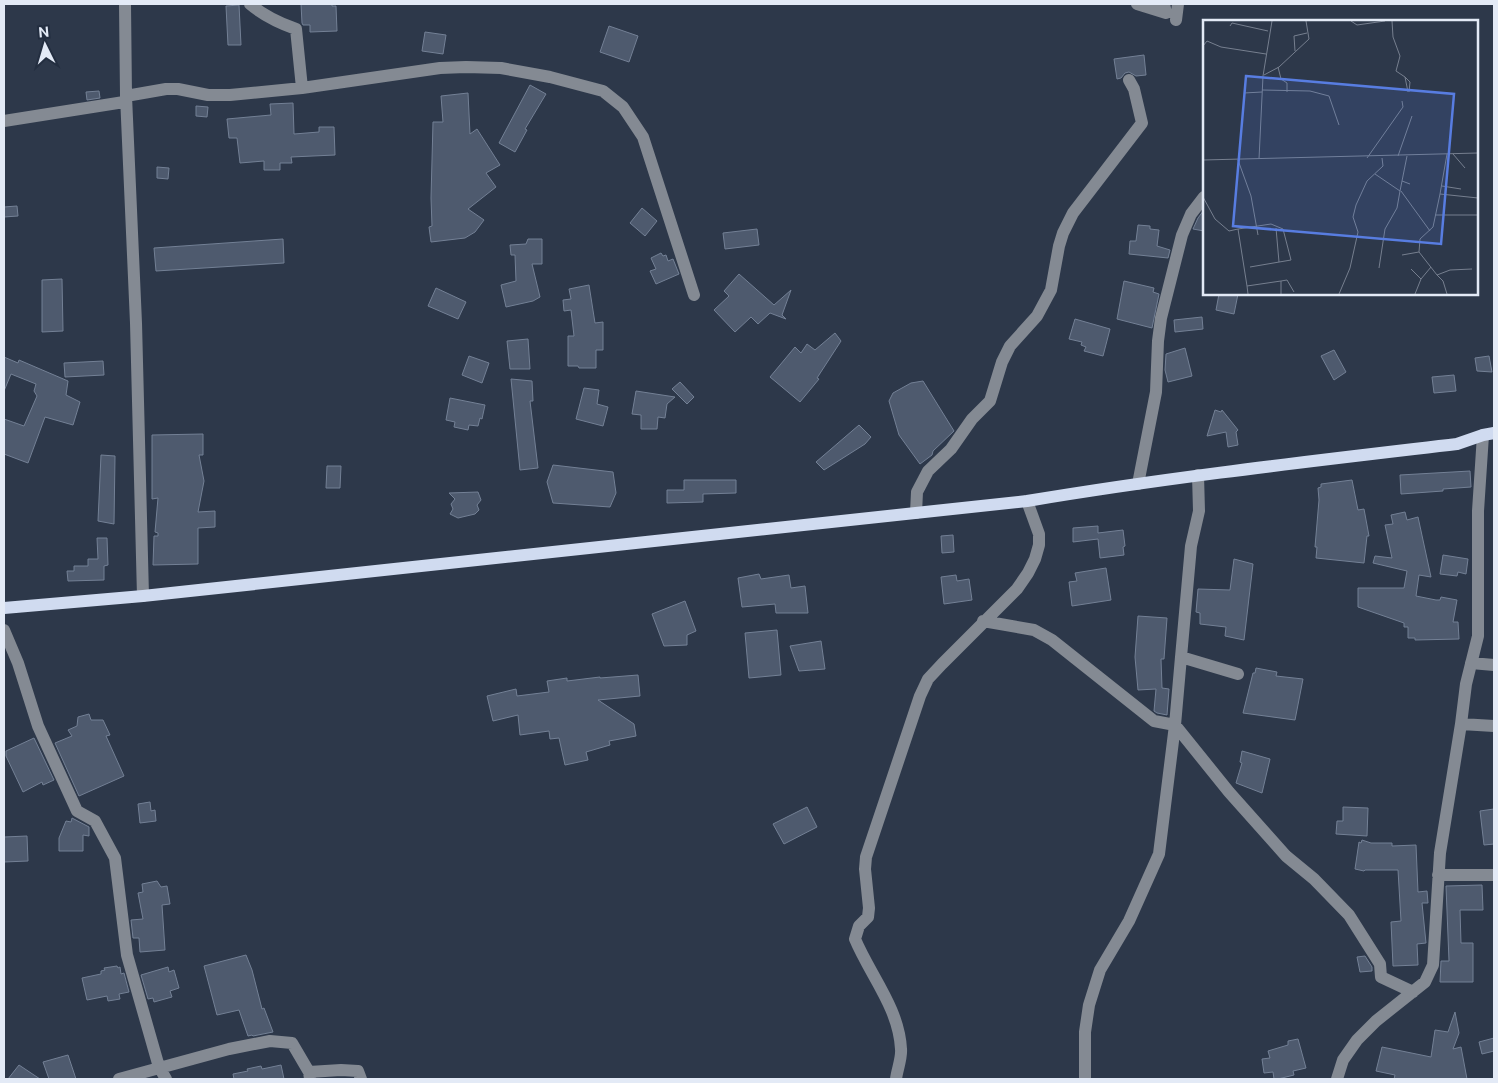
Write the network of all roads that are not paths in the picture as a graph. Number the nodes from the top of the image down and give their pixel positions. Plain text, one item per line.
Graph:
1 (125, 4) edge
2 (250, 4) edge
3 (1137, 4) edge
4 (1164, 4) edge
5 (1178, 4) edge
6 (1176, 20) dead end
7 (1129, 80) dead end
8 (302, 88) junction
9 (126, 101) junction
10 (4, 121) edge
11 (1203, 198) edge
12 (694, 295) dead end
13 (1489, 434) edge
14 (1198, 475) junction
15 (1138, 484) junction
16 (1027, 502) junction
17 (916, 513) junction
18 (143, 596) junction
19 (4, 608) edge
20 (983, 621) junction
21 (4, 630) edge
22 (1181, 657) junction
23 (1471, 662) junction
24 (1494, 665) edge
25 (1238, 674) dead end
26 (1461, 724) junction
27 (1175, 725) junction
28 (1494, 726) edge
29 (1438, 874) junction
30 (1494, 875) edge
31 (1413, 992) junction
32 (159, 1067) junction
33 (310, 1076) edge
34 (119, 1079) edge
35 (166, 1079) edge
36 (361, 1079) edge
37 (896, 1079) edge
38 (1085, 1079) edge
39 (1337, 1079) edge

1 - 9 street
2 - 8 street
3 - 4 street
5 - 6 street
7 - 17 street
8 - 9 street
8 - 12 street
9 - 10 street
9 - 18 street
11 - 15 street
13 - 14 main road
13 - 23 street
14 - 15 main road
14 - 22 street
15 - 16 main road
16 - 17 main road
16 - 20 street
17 - 18 main road
18 - 19 main road
20 - 27 street
20 - 37 street
21 - 32 street
22 - 25 street
22 - 27 street
23 - 24 street
23 - 26 street
26 - 28 street
26 - 29 street
27 - 31 street
27 - 38 street
29 - 30 street
29 - 31 street
31 - 39 street
32 - 33 street
32 - 34 street
32 - 35 street
33 - 36 street

